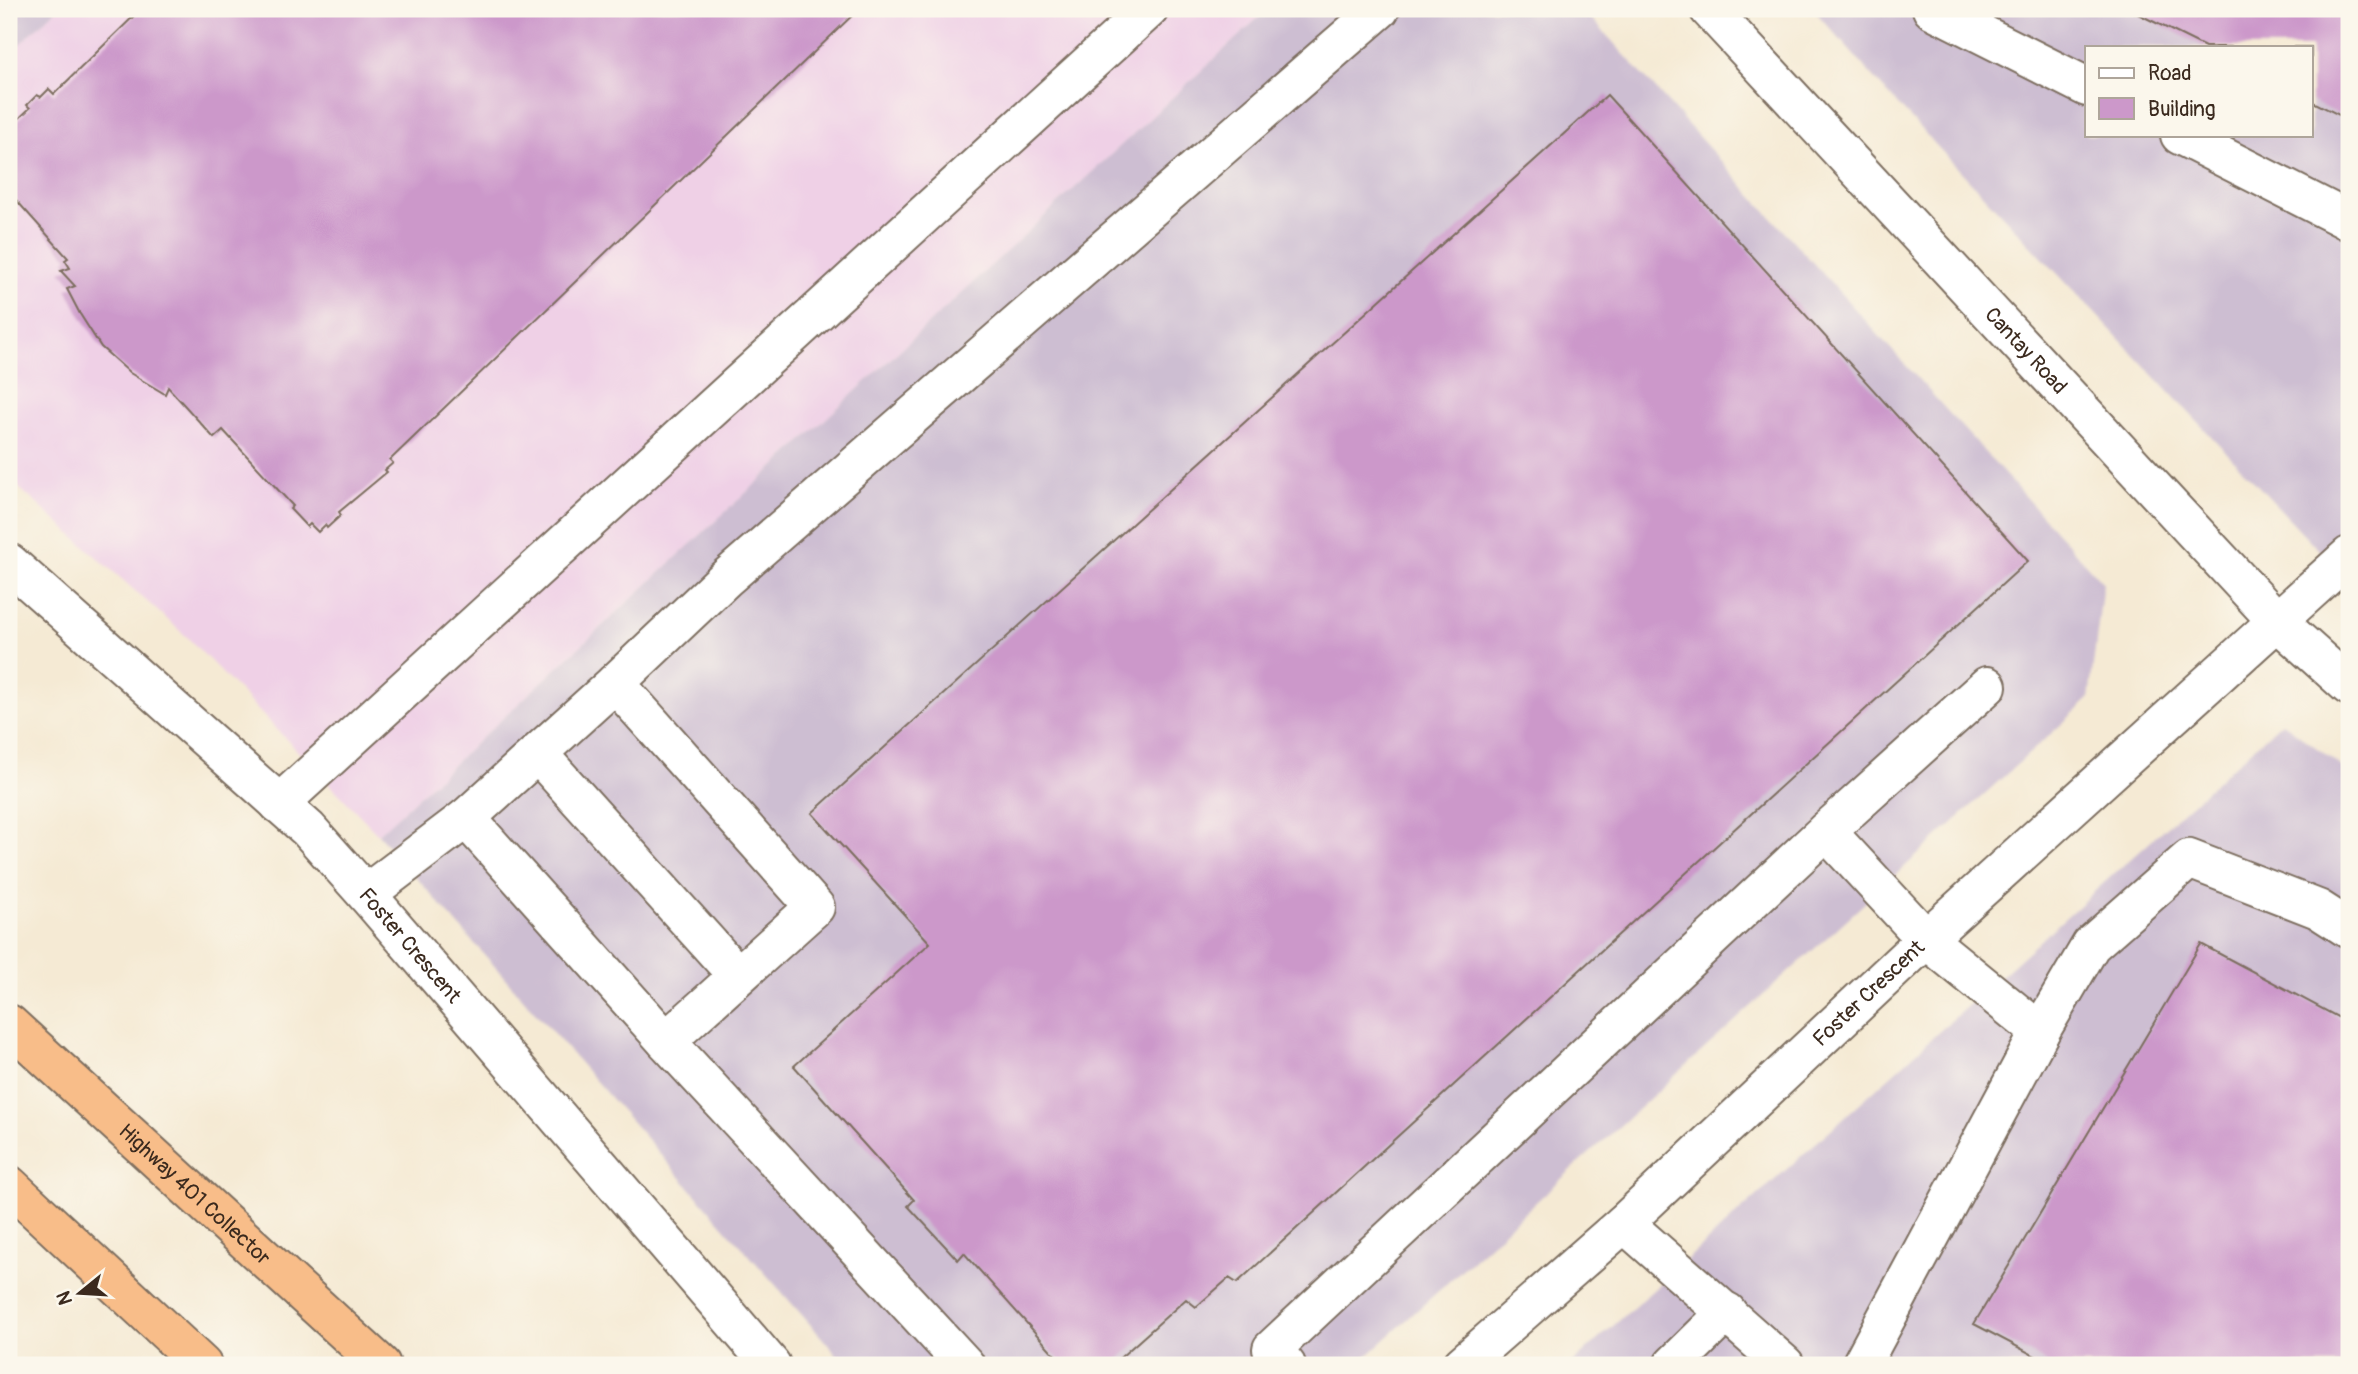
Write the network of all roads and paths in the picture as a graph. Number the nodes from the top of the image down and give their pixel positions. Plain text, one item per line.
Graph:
1 (1149, 9) edge
2 (1380, 9) edge
3 (1709, 9) edge
4 (1932, 9) edge
5 (2085, 87) edge
6 (2182, 136) edge
7 (2349, 221) edge
8 (2349, 556) edge
9 (9, 563) edge
10 (2277, 621) junction
11 (615, 683) junction
12 (1987, 686) dead end
13 (2349, 686) edge
14 (538, 754) junction
15 (279, 804) junction
16 (466, 818) junction
17 (1826, 831) junction
18 (366, 894) junction
19 (2349, 929) edge
20 (1926, 939) junction
21 (737, 975) junction
22 (9, 1024) edge
23 (2039, 1032) junction
24 (666, 1041) junction
25 (9, 1185) edge
26 (1624, 1223) junction
27 (1727, 1312) junction
28 (1270, 1360) edge
29 (202, 1365) edge
30 (381, 1365) edge
31 (771, 1365) edge
32 (965, 1365) edge
33 (1462, 1365) edge
34 (1673, 1365) edge
35 (1785, 1365) edge
36 (1861, 1365) edge

1 - 15 street
2 - 11 street
3 - 10 street, Cantay Road
4 - 5 street
6 - 7 street
8 - 10 street, Foster Crescent
9 - 15 street, Foster Crescent
10 - 13 street, Cantay Road
10 - 20 street, Foster Crescent
11 - 14 street
11 - 21 street
12 - 17 street
14 - 16 street
14 - 21 street
15 - 18 street, Foster Crescent
16 - 18 street
16 - 24 street
17 - 20 street
17 - 28 street
18 - 31 street, Foster Crescent
19 - 23 street
20 - 23 street
20 - 26 street, Foster Crescent
21 - 24 street
22 - 30 highway, Highway 401 Collector
23 - 36 street
24 - 32 street
25 - 29 highway
26 - 27 street
26 - 33 street, Foster Crescent
27 - 34 street
27 - 35 street

